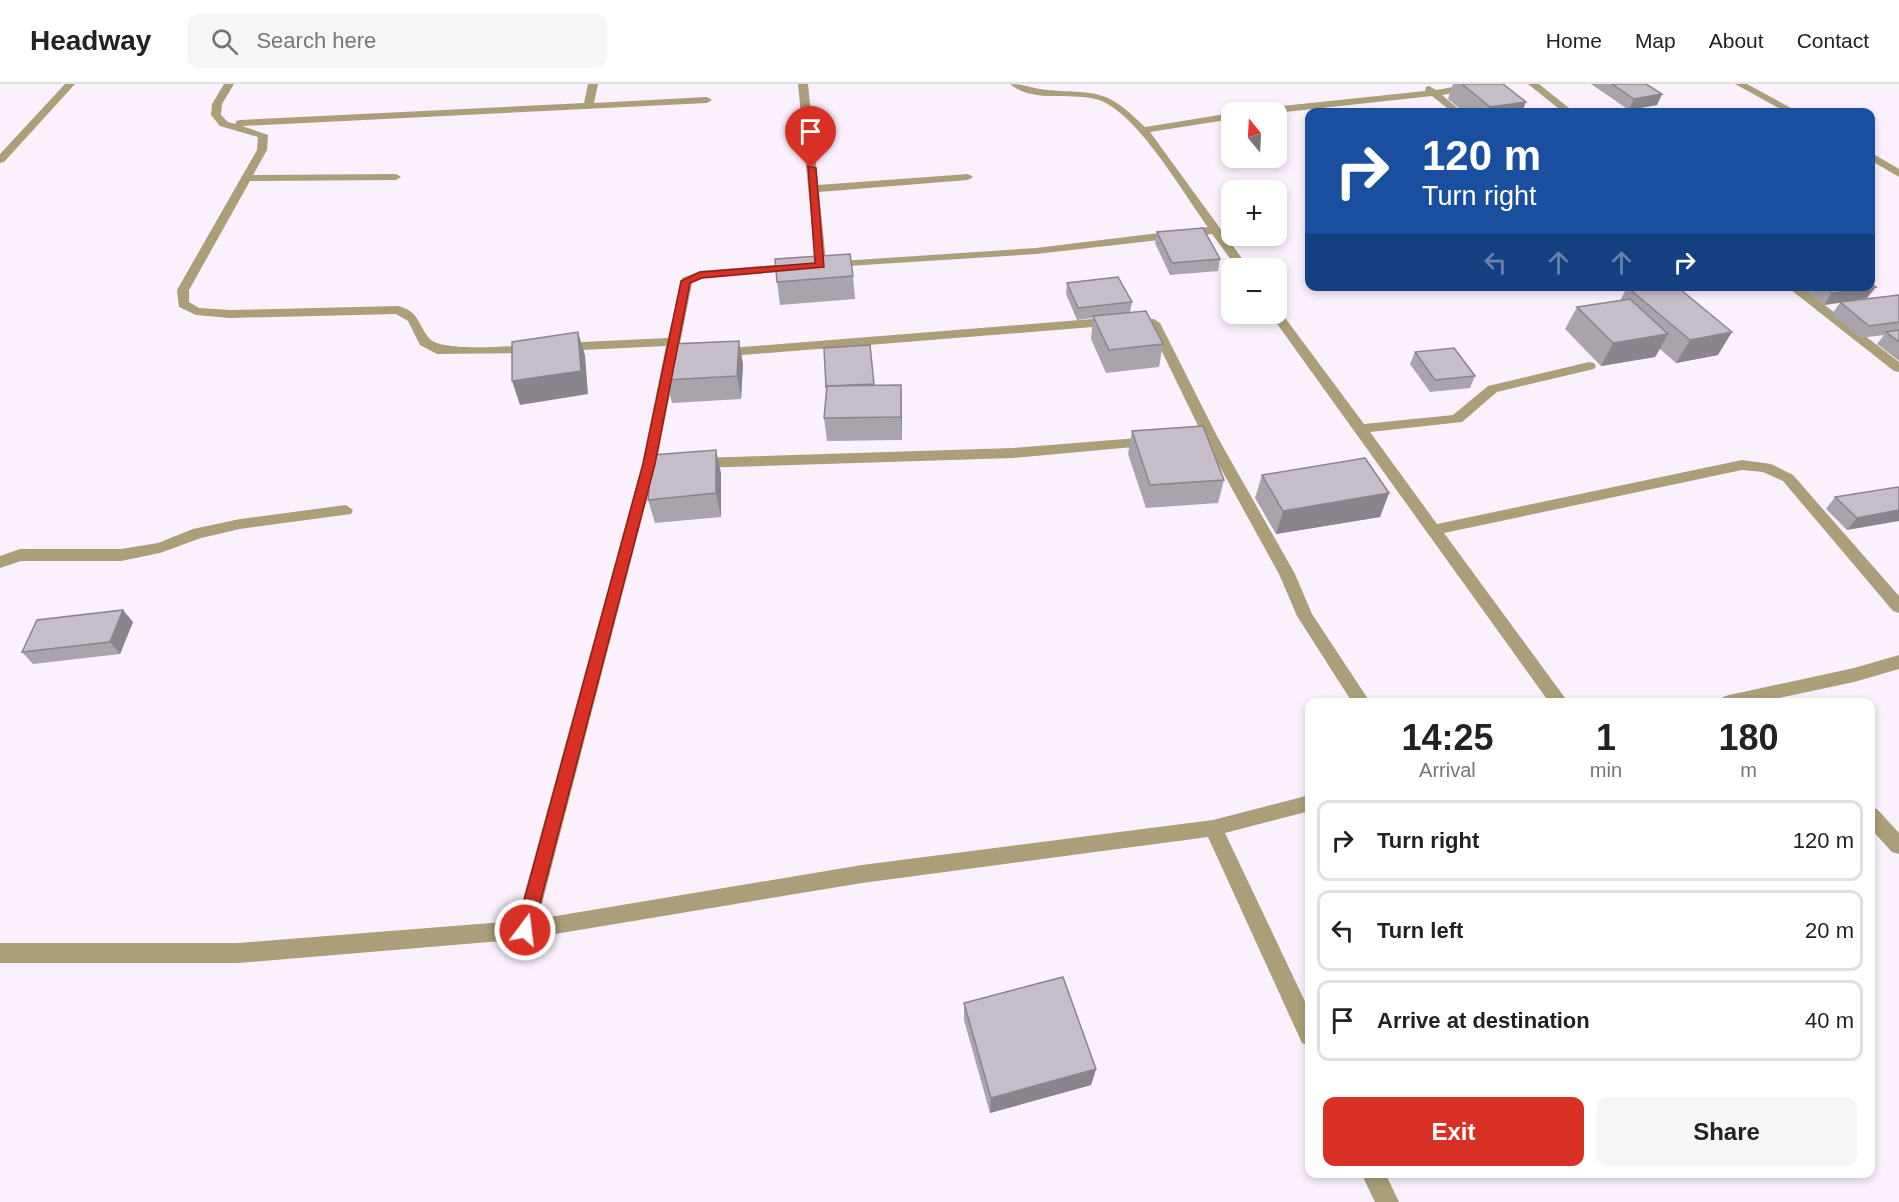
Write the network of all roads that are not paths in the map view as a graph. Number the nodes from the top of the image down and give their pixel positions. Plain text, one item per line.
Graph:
1 (70, 84) edge
2 (229, 84) edge
3 (593, 84) edge
4 (803, 84) edge
5 (1016, 84) edge
6 (1424, 84) edge
7 (1489, 84) edge
8 (1533, 84) edge
9 (1740, 84) edge
10 (1433, 93) junction
11 (707, 100) dead end
12 (589, 105) junction
13 (1287, 108) edge
14 (1452, 108) edge
15 (1564, 108) edge
16 (1785, 108) edge
17 (1221, 118) edge
18 (224, 124) junction
19 (1143, 130) junction
20 (1875, 158) edge
21 (0, 160) edge
22 (1893, 167) edge
23 (1875, 168) edge
24 (1899, 174) edge
25 (396, 177) dead end
26 (968, 177) dead end
27 (246, 178) junction
28 (813, 189) junction
29 (1215, 230) junction
30 (1236, 258) edge
31 (820, 265) junction
32 (1799, 291) edge
33 (1283, 324) edge
34 (675, 342) junction
35 (705, 354) edge
36 (1589, 366) dead end
37 (1899, 368) edge
38 (1360, 429) junction
39 (1164, 441) edge
40 (684, 463) edge
41 (346, 510) dead end
42 (1434, 530) junction
43 (0, 562) edge
44 (1899, 607) edge
45 (1899, 662) edge
46 (1358, 698) edge
47 (1556, 698) edge
48 (1768, 698) edge
49 (1305, 804) edge
50 (1875, 821) edge
51 (1213, 828) junction
52 (1899, 846) edge
53 (525, 930) junction
54 (0, 953) edge
55 (1305, 1025) edge
56 (1375, 1178) edge
57 (1387, 1202) edge

1 - 21 street
2 - 18 street
3 - 12 street
4 - 28 street
5 - 19 street
6 - 10 street
7 - 10 street
8 - 15 street
9 - 16 street
10 - 13 street
10 - 14 street
11 - 12 street
12 - 18 street
17 - 19 street
18 - 27 street
19 - 29 street
20 - 22 street
22 - 23 street
22 - 24 street
25 - 27 street
26 - 28 street
27 - 34 street
28 - 31 street
29 - 30 street
29 - 31 street
31 - 34 street
32 - 37 street
33 - 38 street
34 - 53 street
35 - 46 street
36 - 38 street
38 - 42 street
39 - 40 street
41 - 43 street
42 - 44 street
42 - 47 street
45 - 48 street
49 - 51 street
50 - 52 street
51 - 53 street
51 - 55 street
53 - 54 street
56 - 57 street

